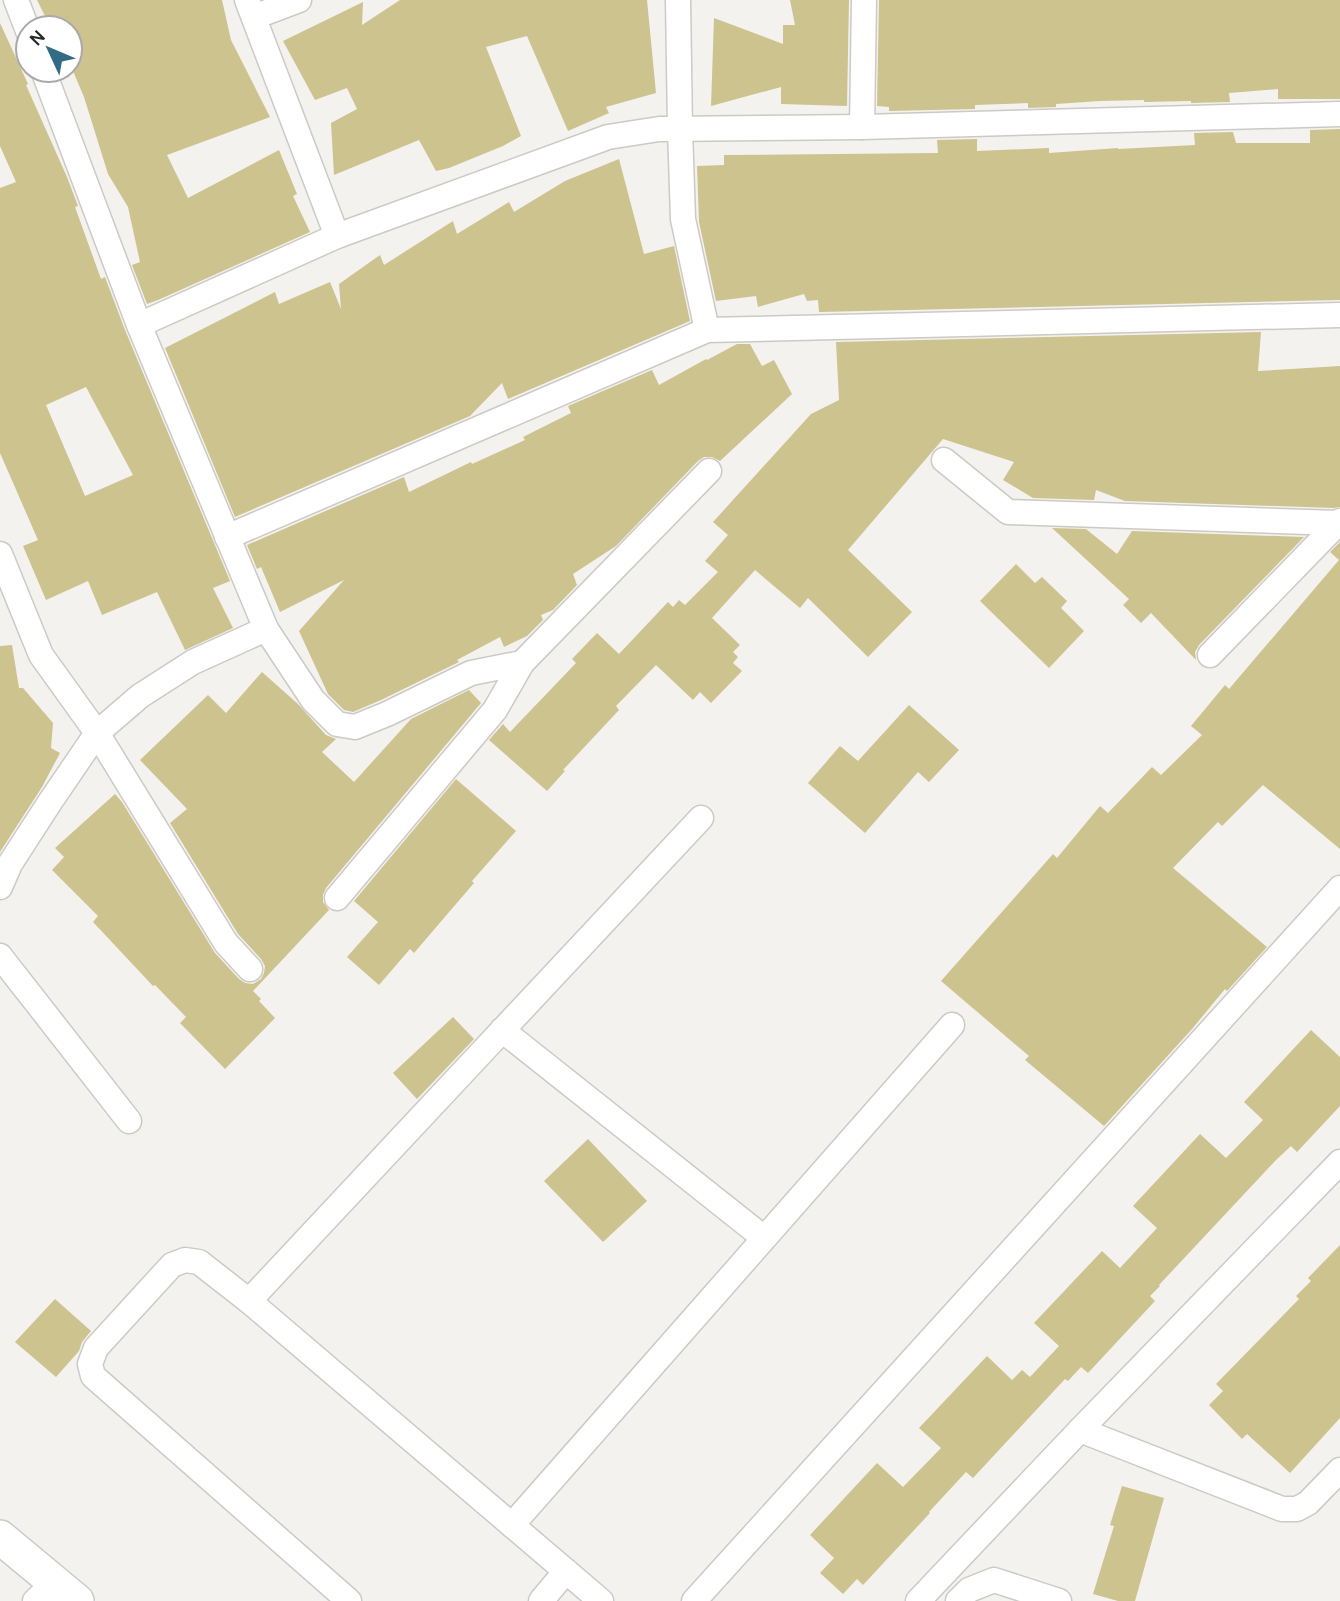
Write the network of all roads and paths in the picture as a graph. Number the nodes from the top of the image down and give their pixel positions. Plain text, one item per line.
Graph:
1 (299, 0) edge
2 (678, 0) edge
3 (864, 0) edge
4 (250, 8) edge
5 (48, 84) edge
6 (1340, 114) edge
7 (862, 127) junction
8 (680, 130) junction
9 (337, 236) junction
10 (1340, 315) edge
11 (139, 326) junction
12 (706, 330) junction
13 (944, 460) dead end
14 (709, 471) dead end
15 (1339, 522) edge
16 (227, 537) junction
17 (0, 554) edge
18 (266, 629) junction
19 (1210, 655) dead end
20 (522, 663) junction
21 (97, 733) junction
22 (701, 818) dead end
23 (0, 887) edge
24 (1340, 888) edge
25 (337, 898) dead end
26 (0, 956) edge
27 (250, 969) dead end
28 (952, 1025) dead end
29 (502, 1030) junction
30 (129, 1121) dead end
31 (1340, 1162) edge
32 (764, 1238) junction
33 (249, 1301) junction
34 (1080, 1430) junction
35 (1340, 1470) edge
36 (512, 1525) junction
37 (0, 1537) edge
38 (566, 1571) junction
39 (56, 1595) edge
40 (349, 1601) edge
41 (541, 1601) edge
42 (601, 1601) edge
43 (694, 1601) edge
44 (918, 1601) edge
45 (958, 1601) edge
46 (1059, 1601) edge

1 - 4 street
2 - 8 street
3 - 7 street
4 - 9 street
5 - 11 street
6 - 7 street
7 - 8 street
8 - 9 street
8 - 12 street
9 - 11 street
10 - 12 street
11 - 16 street
12 - 16 street
13 - 15 street
14 - 20 street
15 - 19 street
16 - 18 street
17 - 21 street
18 - 20 street
18 - 21 street
20 - 25 street
21 - 23 street
21 - 27 street
22 - 29 street
24 - 43 street
26 - 30 street
28 - 32 street
29 - 32 street
29 - 33 street
31 - 34 street
32 - 36 street
33 - 36 street
33 - 40 street
34 - 35 street
34 - 44 street
36 - 38 street
37 - 39 street
38 - 41 street
38 - 42 street
45 - 46 street

